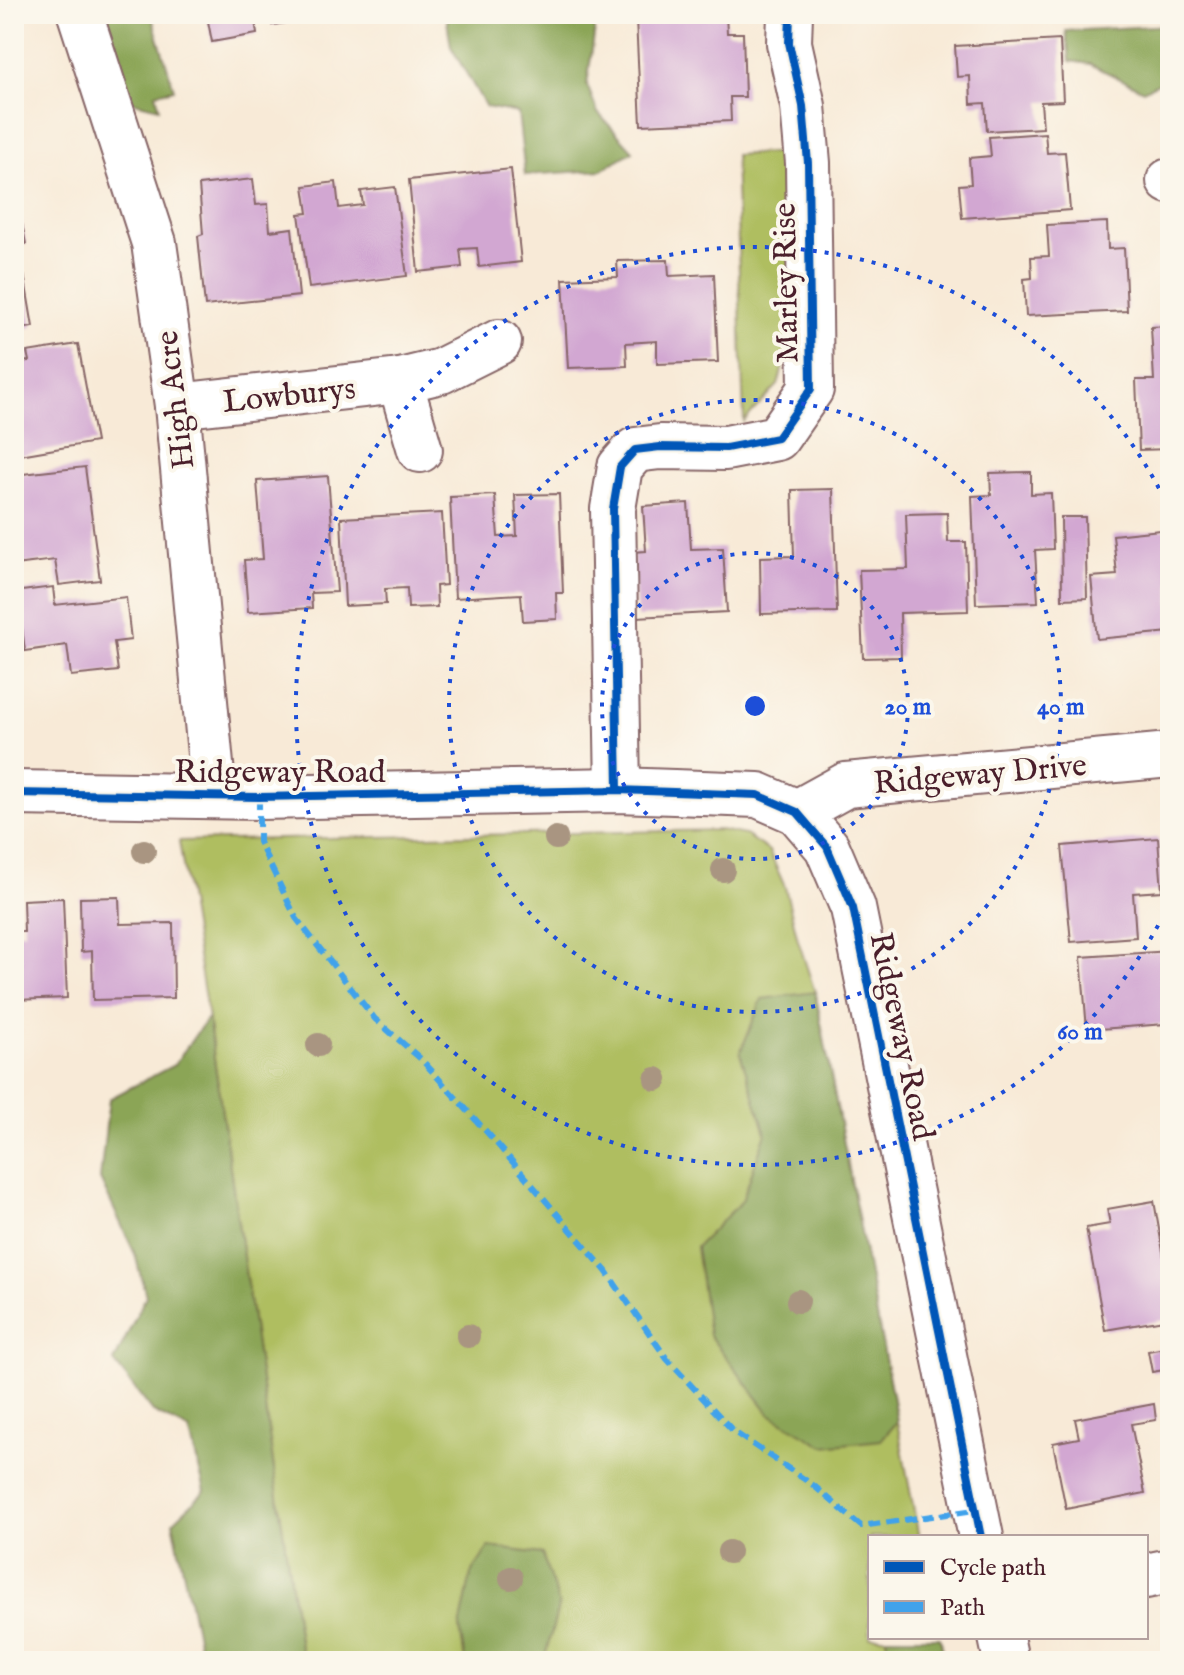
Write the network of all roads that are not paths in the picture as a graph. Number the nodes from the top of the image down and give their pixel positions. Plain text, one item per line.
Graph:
1 (80, 14) edge
2 (790, 14) edge
3 (499, 342) dead end
4 (400, 381) junction
5 (177, 406) junction
6 (420, 450) dead end
7 (1170, 755) edge
8 (618, 790) junction
9 (14, 793) edge
10 (214, 796) junction
11 (797, 812) junction
12 (981, 1535) edge
13 (1170, 1571) edge
14 (1148, 1576) edge
15 (1001, 1639) edge
16 (1006, 1661) edge

1 - 5 street, High Acre
2 - 8 street, Marley Rise
3 - 4 street, Lowburys
4 - 5 street, Lowburys
4 - 6 street, Lowburys
5 - 10 street, High Acre
7 - 11 street, Ridgeway Drive
8 - 10 street, Ridgeway Road
8 - 11 street, Ridgeway Road
9 - 10 street, Ridgeway Road
11 - 12 street, Ridgeway Road
13 - 14 street
15 - 16 street

